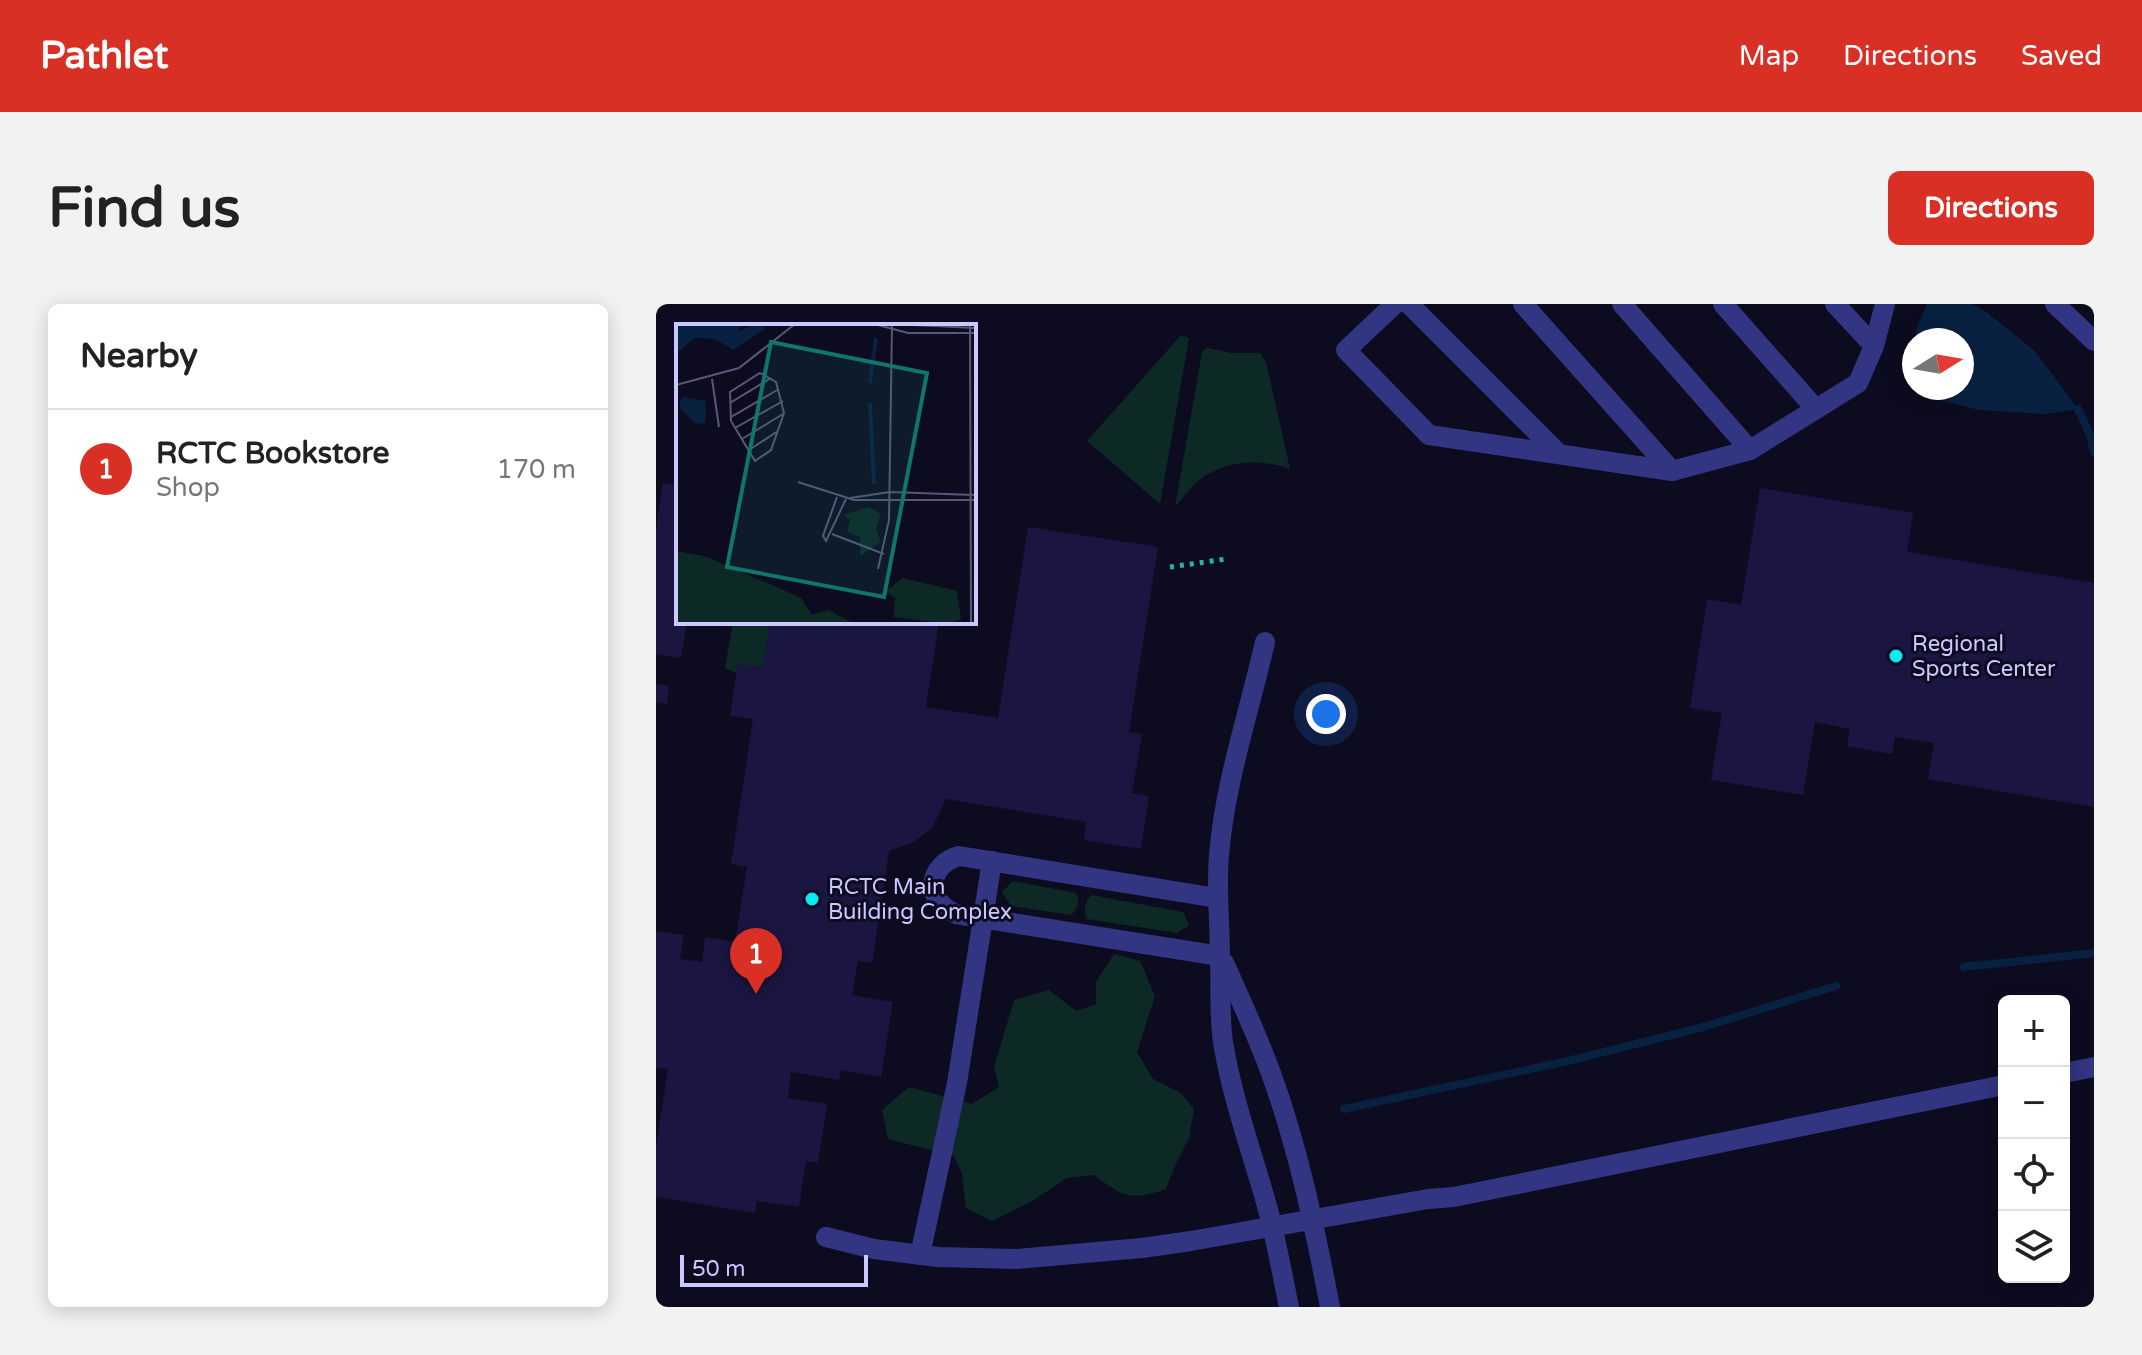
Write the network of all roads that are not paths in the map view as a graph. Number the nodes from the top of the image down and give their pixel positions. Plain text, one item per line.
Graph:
1 (1395, 304) edge
2 (1409, 304) edge
3 (1523, 304) edge
4 (1622, 304) edge
5 (1723, 304) edge
6 (1835, 304) edge
7 (1885, 304) edge
8 (2055, 304) edge
9 (2094, 341) edge
10 (1874, 346) junction
11 (1815, 408) junction
12 (1750, 450) junction
13 (1559, 454) junction
14 (1672, 471) junction
15 (1265, 642) dead end
16 (992, 861) junction
17 (1217, 898) junction
18 (983, 918) junction
19 (1220, 956) junction
20 (2094, 1067) edge
21 (2070, 1072) edge
22 (1998, 1086) edge
23 (1313, 1219) junction
24 (1273, 1227) junction
25 (826, 1237) dead end
26 (920, 1255) junction
27 (1289, 1307) edge
28 (1330, 1307) edge

1 - 13 street
2 - 13 street
3 - 14 street
4 - 12 street
5 - 11 street
6 - 10 street
7 - 10 street
8 - 9 street
10 - 11 street
11 - 12 street
12 - 14 street
13 - 14 street
15 - 17 street
16 - 17 street
16 - 18 street
16 - 18 street
17 - 19 street
18 - 19 street
18 - 26 street
19 - 23 street
19 - 24 street
20 - 21 street
22 - 23 street
23 - 24 street
23 - 28 street
24 - 26 street
24 - 27 street
25 - 26 street

